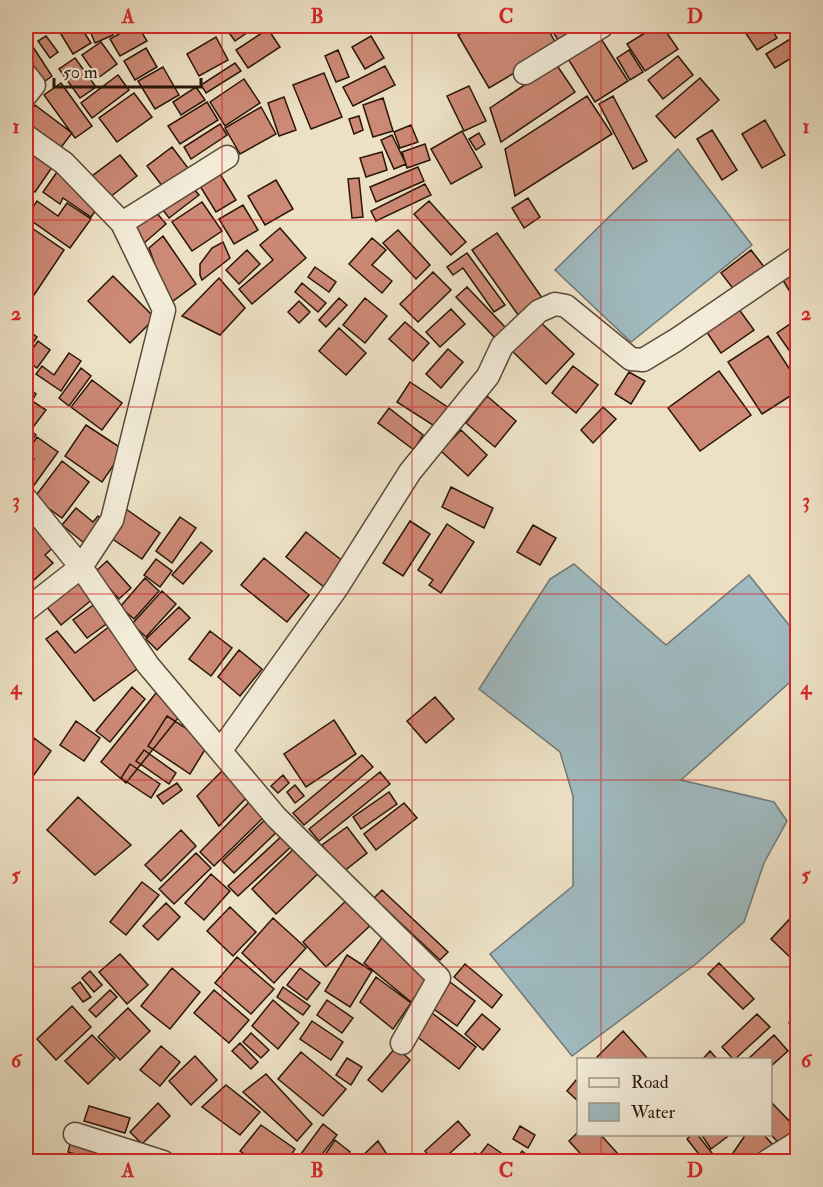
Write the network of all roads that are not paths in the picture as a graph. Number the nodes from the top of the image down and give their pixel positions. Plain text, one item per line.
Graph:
1 (602, 26) edge
2 (525, 74) dead end
3 (26, 75) edge
4 (26, 95) edge
5 (26, 136) edge
6 (227, 157) dead end
7 (122, 223) junction
8 (798, 257) edge
9 (26, 499) edge
10 (81, 567) junction
11 (26, 610) edge
12 (220, 750) junction
13 (402, 1042) dead end
14 (75, 1134) dead end
15 (798, 1142) edge
16 (163, 1161) edge
17 (766, 1161) edge

1 - 2 street
3 - 4 street
5 - 7 street
6 - 7 street
7 - 10 street
8 - 12 street
9 - 10 street
10 - 11 street
10 - 12 street
12 - 13 street
14 - 16 street
15 - 17 street

